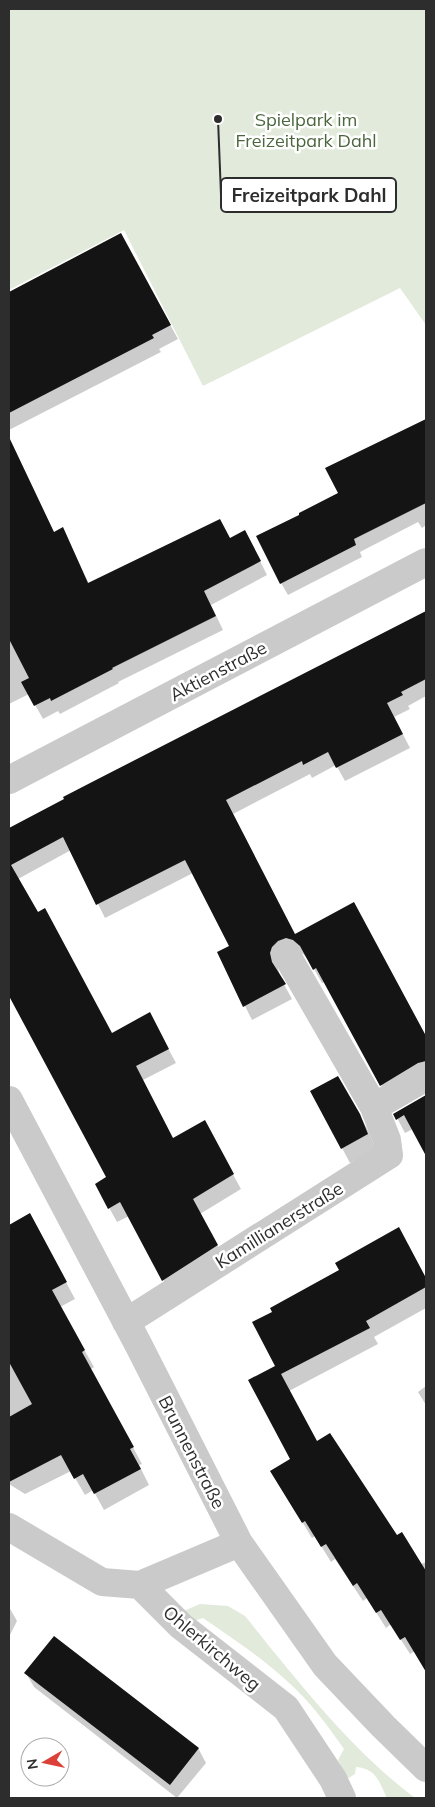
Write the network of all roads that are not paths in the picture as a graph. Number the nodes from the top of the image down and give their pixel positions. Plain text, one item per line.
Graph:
1 (426, 562) edge
2 (9, 780) edge
3 (286, 954) dead end
4 (426, 1077) edge
5 (9, 1100) edge
6 (374, 1107) junction
7 (126, 1322) junction
8 (9, 1527) edge
9 (239, 1544) junction
10 (140, 1584) junction
11 (426, 1768) edge
12 (342, 1798) edge

1 - 2 street, Aktienstraße
3 - 6 street, Kamillianerstraße
4 - 6 street
5 - 7 street, Brunnenstraße
6 - 7 street, Kamillianerstraße
7 - 9 street, Brunnenstraße
8 - 10 street
9 - 10 street
9 - 11 street, Brunnenstraße
10 - 12 street, Ohlerkirchweg

